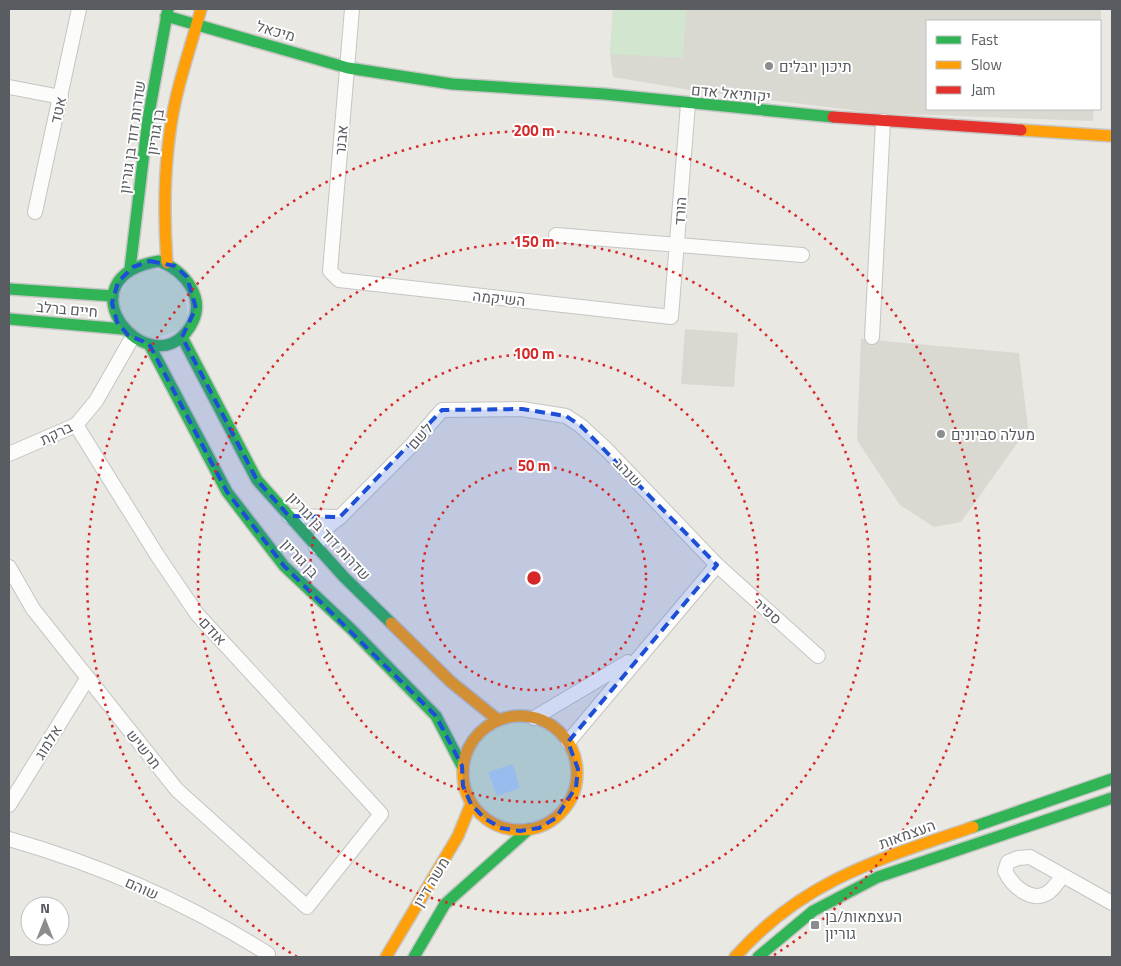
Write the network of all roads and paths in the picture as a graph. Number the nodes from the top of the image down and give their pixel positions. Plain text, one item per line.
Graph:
1 (79, 9) edge
2 (201, 9) edge
3 (352, 9) edge
4 (167, 12) edge
5 (197, 24) junction
6 (348, 68) junction
7 (9, 87) edge
8 (62, 96) junction
9 (688, 104) junction
10 (882, 121) junction
11 (1112, 136) edge
12 (35, 212) dead end
13 (556, 235) dead end
14 (678, 245) junction
15 (802, 255) dead end
16 (167, 263) junction
17 (130, 269) junction
18 (330, 272) joint
19 (9, 289) edge
20 (114, 296) junction
21 (670, 317) joint
22 (9, 319) edge
23 (127, 334) junction
24 (182, 337) junction
25 (872, 337) dead end
26 (149, 344) junction
27 (522, 409) joint
28 (76, 425) junction
29 (9, 454) edge
30 (289, 516) junction
31 (340, 517) junction
32 (316, 547) junction
33 (718, 565) junction
34 (9, 567) edge
35 (640, 655) junction
36 (818, 656) dead end
37 (87, 679) junction
38 (534, 718) junction
39 (498, 720) junction
40 (568, 742) junction
41 (462, 766) junction
42 (1112, 779) edge
43 (1112, 798) edge
44 (471, 804) junction
45 (9, 805) edge
46 (528, 829) junction
47 (9, 839) edge
48 (1062, 877) dead end
49 (1112, 903) edge
50 (307, 907) joint
51 (267, 956) edge
52 (386, 957) edge
53 (414, 957) edge
54 (735, 957) edge
55 (758, 957) edge

1 - 8 street, אטד
2 - 5 street, בן גוריון
3 - 6 street, אבנר
4 - 5 street, מיכאל
4 - 17 street, שדרות דוד בן גוריון
5 - 6 street, מיכאל
5 - 16 street, בן גוריון
6 - 9 street, יקותיאל אדם
6 - 18 street, אבנר
7 - 8 street
8 - 12 street, אטד
9 - 10 street, יקותיאל אדם
9 - 14 street, הורד
10 - 11 street, יקותיאל אדם
10 - 25 street
13 - 14 street
14 - 15 street
14 - 21 street, הורד
16 - 17 street
16 - 24 street
17 - 20 street
18 - 21 street, השיקמה
19 - 20 street, חיים ברלב
20 - 23 street
22 - 23 street, חיים ברלב
23 - 26 street
23 - 28 street, ברקת
24 - 26 street
24 - 30 street, שדרות דוד בן גוריון
26 - 41 street, בן גוריון
27 - 31 street, לשם
27 - 33 street, שנהב
28 - 29 street, ברקת
28 - 50 street, אודם
30 - 31 street
30 - 32 street, שדרות דוד בן גוריון
31 - 32 street, לשם
32 - 39 street, שדרות דוד בן גוריון
33 - 35 street
33 - 36 street, ספיר
34 - 37 street, תרשיש
35 - 38 street
35 - 40 street
37 - 45 street, אלמוג
37 - 50 street, תרשיש
38 - 39 street
38 - 40 street
39 - 41 street
40 - 46 street
41 - 44 street
42 - 54 street, העצמאות
43 - 55 street, העצמאות
44 - 46 street
44 - 52 street, משה דיין
46 - 53 street, משה דיין
47 - 51 street, שוהם
48 - 49 street

